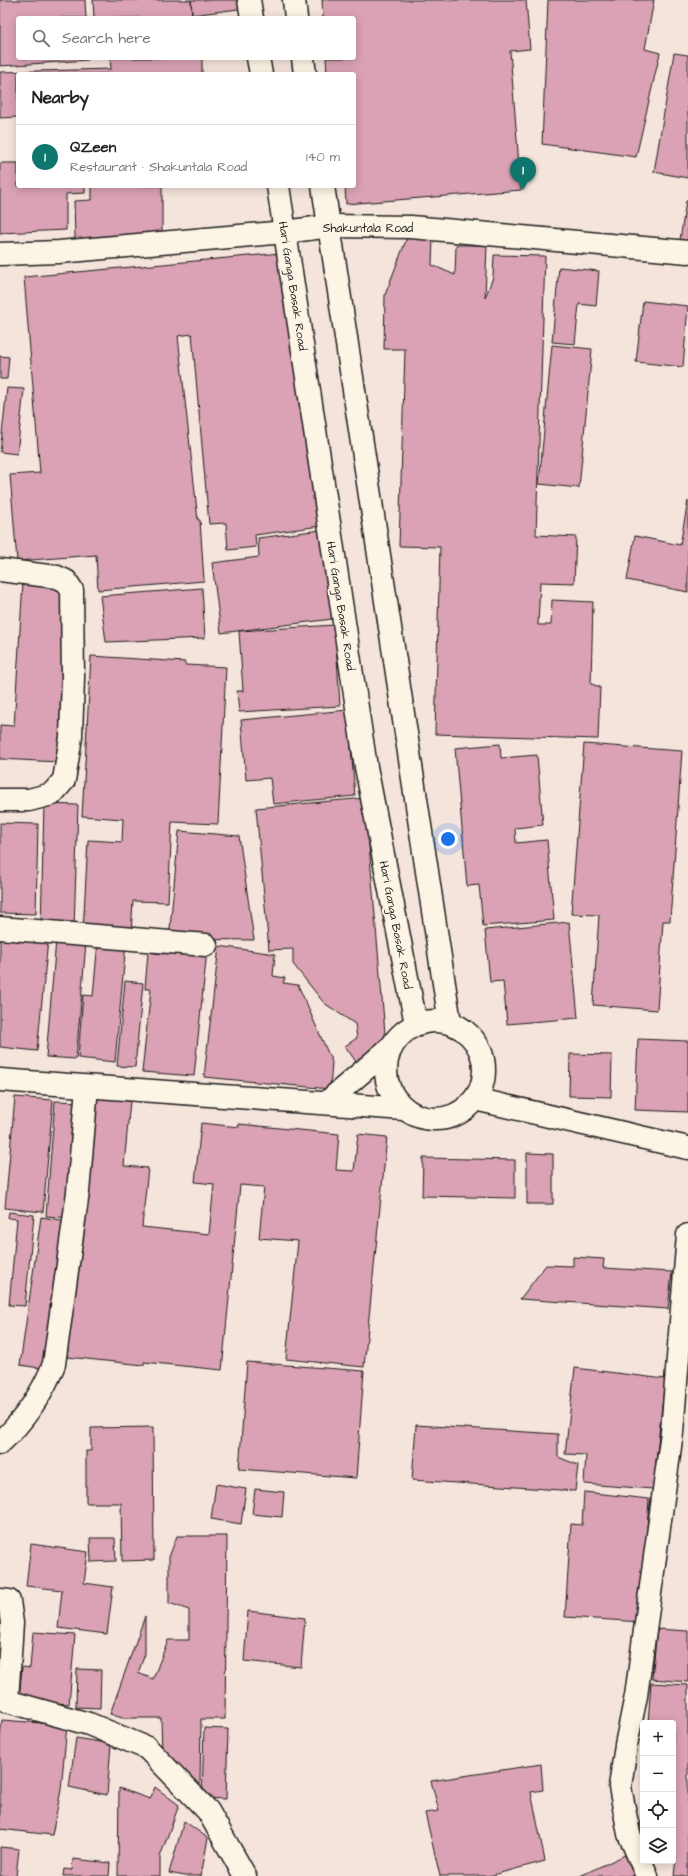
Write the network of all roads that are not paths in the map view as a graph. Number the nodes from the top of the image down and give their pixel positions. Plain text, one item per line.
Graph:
1 (249, 0) edge
2 (294, 0) edge
3 (252, 16) edge
4 (296, 16) edge
5 (258, 60) edge
6 (303, 60) edge
7 (261, 72) edge
8 (305, 72) edge
9 (278, 188) edge
10 (323, 188) edge
11 (330, 226) junction
12 (285, 232) junction
13 (688, 252) edge
14 (0, 254) edge
15 (0, 570) edge
16 (0, 800) edge
17 (0, 928) edge
18 (206, 945) dead end
19 (450, 1023) junction
20 (416, 1024) junction
21 (392, 1047) junction
22 (0, 1080) edge
23 (86, 1087) junction
24 (475, 1099) junction
25 (326, 1103) junction
26 (404, 1109) junction
27 (688, 1148) edge
28 (688, 1235) edge
29 (0, 1443) edge
30 (0, 1600) edge
31 (246, 1876) edge
32 (646, 1876) edge

1 - 3 street
2 - 4 street
5 - 7 street
6 - 8 street
9 - 12 street, Hari Ganga Basak Road
10 - 11 street
11 - 12 street, Shakuntala Road
11 - 13 street, Shakuntala Road
11 - 19 street
12 - 14 street, Shakuntala Road
12 - 20 street, Hari Ganga Basak Road
15 - 16 street
17 - 18 street
19 - 20 street
19 - 24 street
20 - 21 street
21 - 25 street
21 - 26 street
22 - 23 street
23 - 25 street
23 - 29 street
24 - 26 street
24 - 27 street
25 - 26 street
28 - 32 street
30 - 31 street

